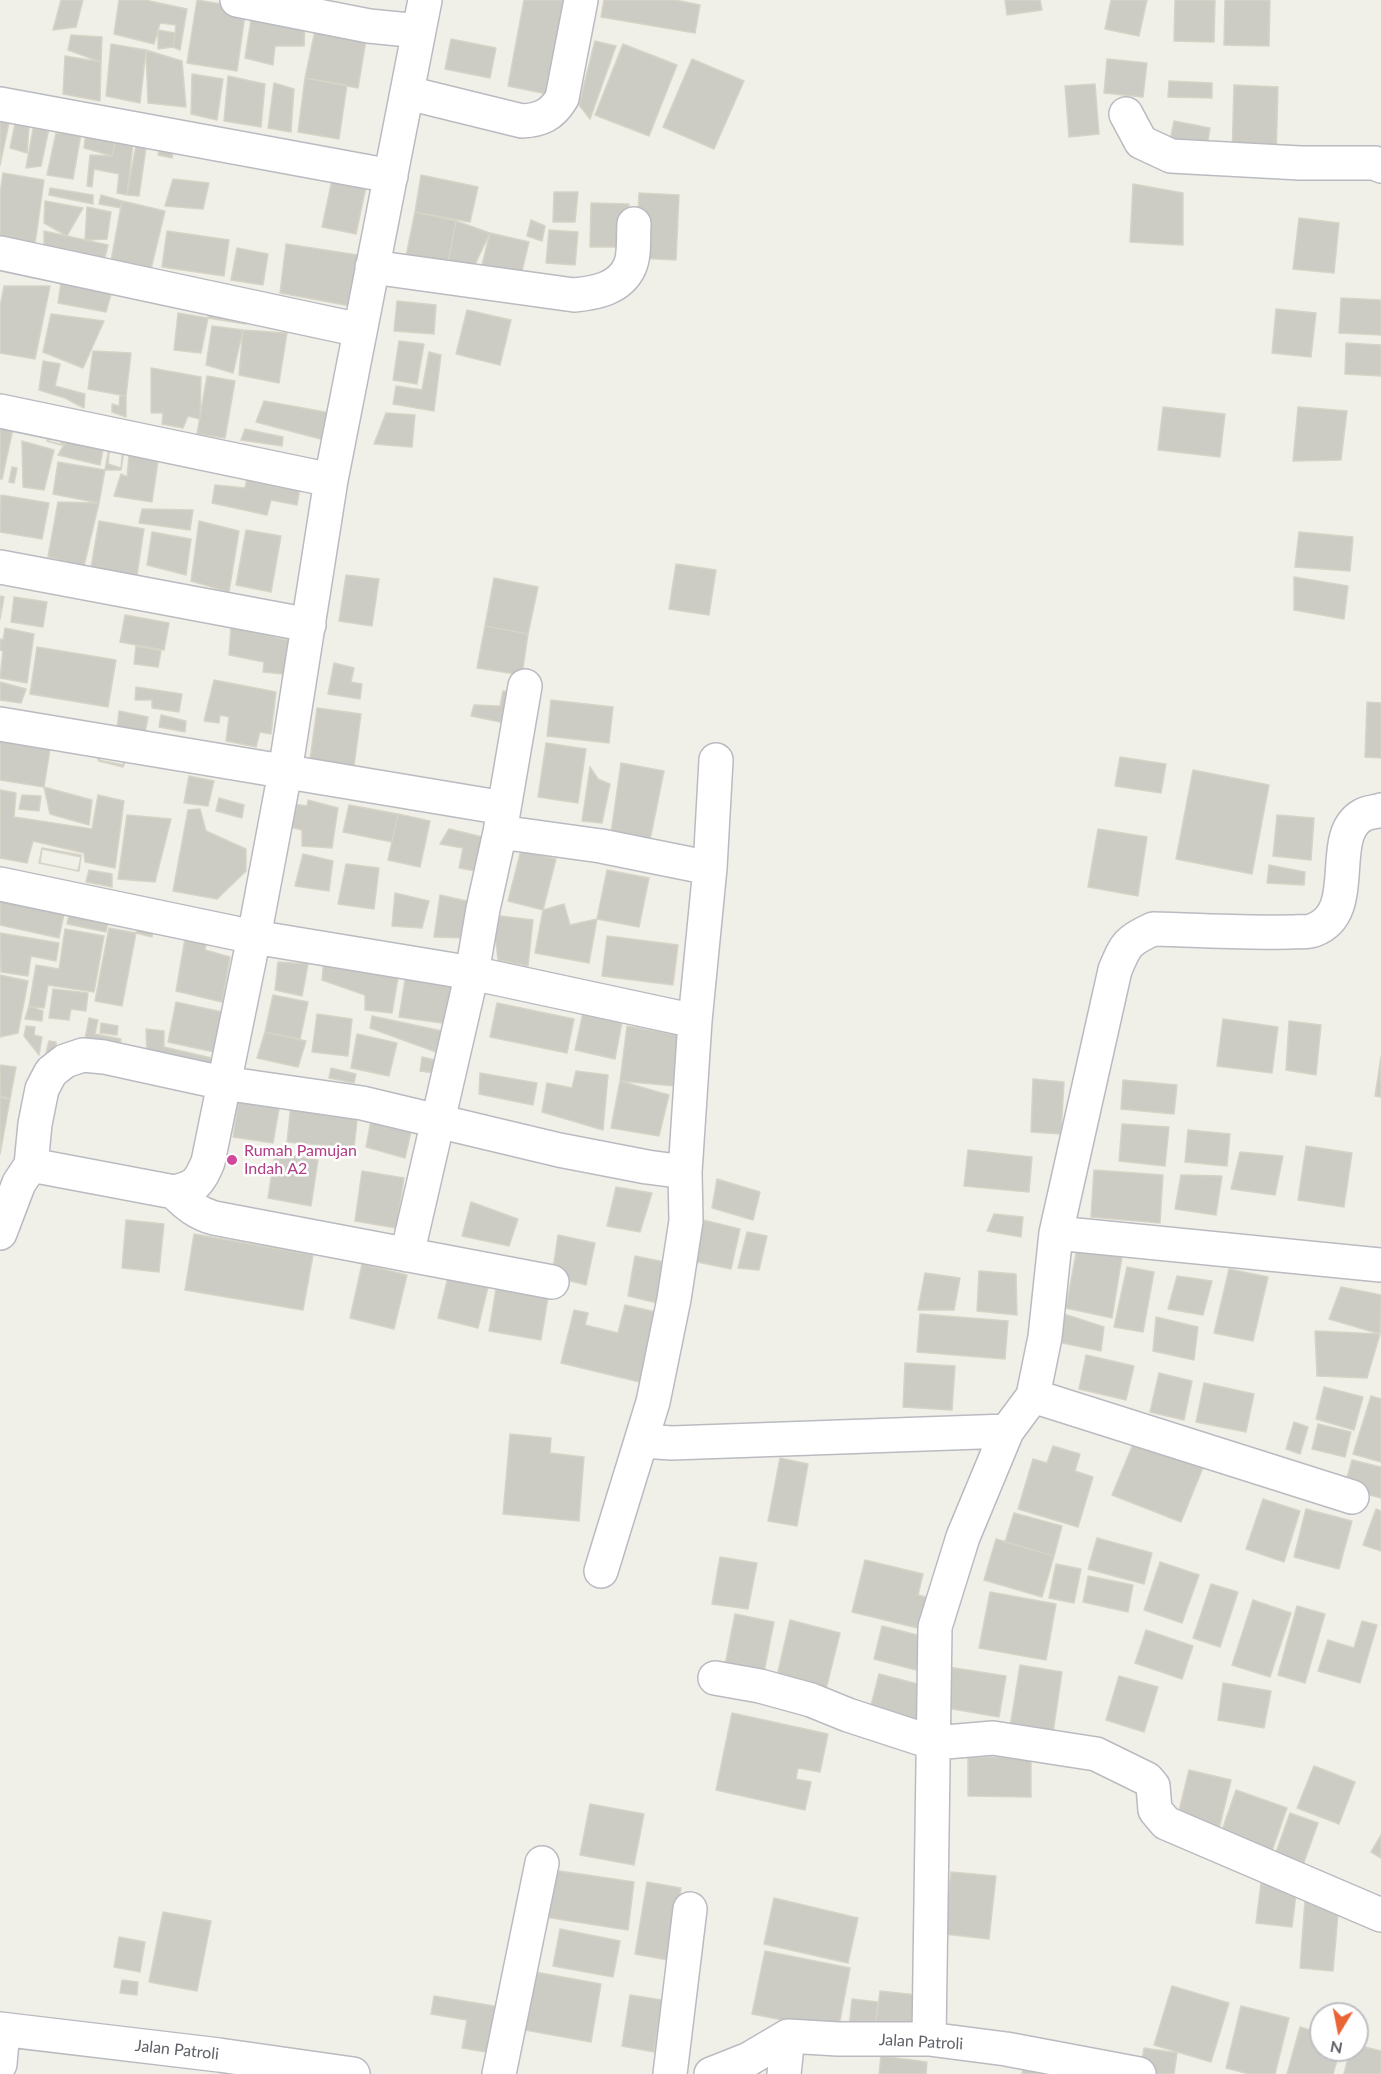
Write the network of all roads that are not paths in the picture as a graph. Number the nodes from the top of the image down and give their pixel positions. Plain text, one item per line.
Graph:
1 (237, 0) edge
2 (581, 0) edge
3 (422, 16) edge
4 (408, 93) junction
5 (0, 104) edge
6 (1126, 114) dead end
7 (1381, 166) edge
8 (391, 177) junction
9 (634, 224) dead end
10 (0, 253) edge
11 (372, 267) junction
12 (360, 330) junction
13 (0, 411) edge
14 (332, 480) junction
15 (0, 567) edge
16 (309, 624) junction
17 (525, 686) dead end
18 (0, 724) edge
19 (716, 760) dead end
20 (285, 772) junction
21 (1381, 810) edge
22 (502, 820) junction
23 (710, 868) junction
24 (0, 884) edge
25 (254, 937) junction
26 (472, 972) junction
27 (695, 1021) junction
28 (223, 1083) junction
29 (436, 1122) junction
30 (31, 1165) junction
31 (685, 1172) junction
32 (174, 1192) junction
33 (0, 1233) edge
34 (1056, 1233) junction
35 (407, 1255) junction
36 (1381, 1265) edge
37 (552, 1282) dead end
38 (1033, 1396) junction
39 (1007, 1431) junction
40 (641, 1441) junction
41 (1352, 1497) dead end
42 (601, 1571) dead end
43 (715, 1678) dead end
44 (934, 1743) junction
45 (542, 1863) dead end
46 (690, 1909) dead end
47 (1381, 1915) edge
48 (2, 2029) edge
49 (788, 2036) junction
50 (929, 2039) junction
51 (0, 2064) edge
52 (353, 2074) edge
53 (499, 2074) edge
54 (670, 2074) edge
55 (711, 2074) edge
56 (784, 2074) edge
57 (1139, 2074) edge

1 - 3 street
2 - 4 street
3 - 4 street
4 - 8 street
5 - 8 street
6 - 7 street
8 - 11 street
9 - 11 street
10 - 12 street
11 - 12 street
12 - 14 street
13 - 14 street
14 - 16 street
15 - 16 street
16 - 20 street
17 - 22 street
18 - 20 street
19 - 23 street
20 - 22 street
20 - 25 street
21 - 34 street
22 - 23 street
22 - 26 street
23 - 27 street
24 - 25 street
25 - 26 street
25 - 28 street
26 - 27 street
26 - 29 street
27 - 31 street
28 - 29 street
28 - 30 street
28 - 32 street
29 - 31 street
29 - 35 street
30 - 32 street
30 - 33 street
31 - 40 street
32 - 35 street
34 - 36 street
34 - 38 street
35 - 37 street
38 - 39 street
38 - 41 street
39 - 40 street
39 - 44 street
40 - 42 street
43 - 44 street
44 - 47 street
44 - 50 street
45 - 53 street
46 - 54 street
48 - 51 street
48 - 52 street, Jalan Patroli
49 - 50 street, Jalan Patroli
49 - 55 street
49 - 56 street
50 - 57 street, Jalan Patroli

